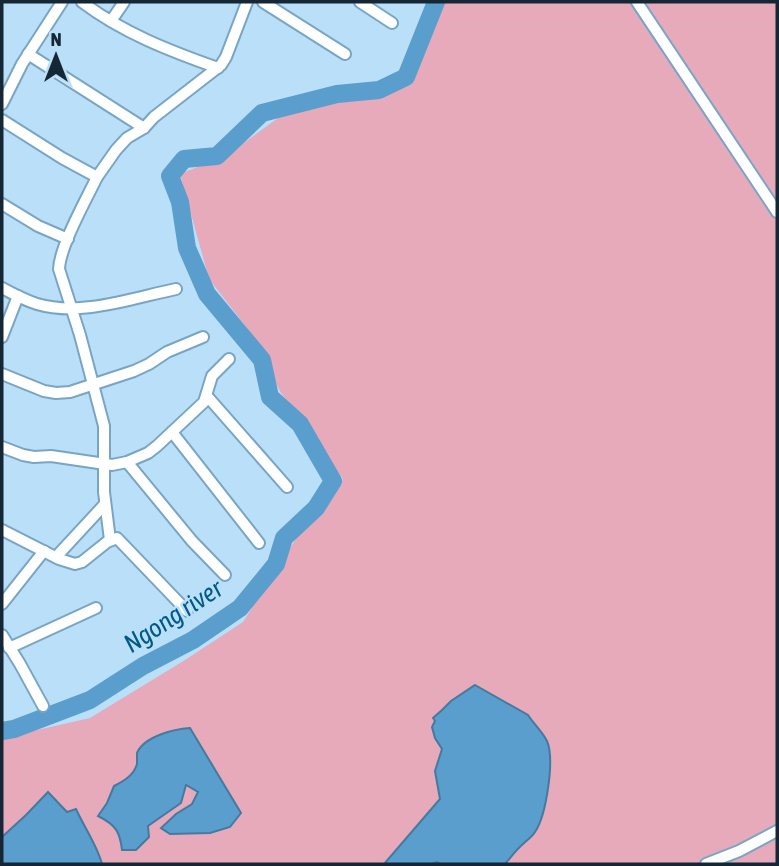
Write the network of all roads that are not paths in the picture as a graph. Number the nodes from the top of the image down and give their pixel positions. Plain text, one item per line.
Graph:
1 (62, 2) edge
2 (82, 2) edge
3 (124, 2) edge
4 (247, 2) edge
5 (263, 2) edge
6 (360, 2) edge
7 (637, 2) edge
8 (111, 21) junction
9 (392, 23) dead end
10 (28, 54) junction
11 (345, 54) dead end
12 (218, 68) junction
13 (2, 104) edge
14 (2, 120) edge
15 (144, 128) junction
16 (97, 177) junction
17 (2, 204) edge
18 (777, 212) edge
19 (68, 239) junction
20 (2, 288) edge
21 (176, 289) dead end
22 (18, 296) junction
23 (72, 308) junction
24 (2, 337) edge
25 (203, 337) dead end
26 (229, 359) dead end
27 (2, 374) edge
28 (93, 385) junction
29 (207, 396) junction
30 (173, 432) junction
31 (2, 447) edge
32 (127, 462) junction
33 (105, 464) junction
34 (287, 487) dead end
35 (105, 504) junction
36 (2, 530) edge
37 (110, 540) junction
38 (259, 543) dead end
39 (44, 551) junction
40 (55, 557) junction
41 (225, 575) dead end
42 (2, 604) edge
43 (96, 608) dead end
44 (187, 611) dead end
45 (2, 635) edge
46 (9, 648) junction
47 (43, 706) dead end
48 (777, 831) edge
49 (706, 864) edge

1 - 10 street
2 - 8 street
3 - 8 street
4 - 12 street
5 - 11 street
6 - 9 street
7 - 18 street
8 - 12 street
10 - 13 street
10 - 15 street
12 - 15 street
14 - 16 street
15 - 16 street
16 - 19 street
17 - 19 street
19 - 23 street
20 - 22 street
21 - 23 street
22 - 23 street
22 - 24 street
23 - 28 street
25 - 28 street
26 - 29 street
27 - 28 street
28 - 33 street
29 - 30 street
29 - 34 street
30 - 32 street
30 - 38 street
31 - 33 street
32 - 33 street
32 - 41 street
33 - 35 street
35 - 37 street
35 - 40 street
36 - 39 street
37 - 40 street
37 - 44 street
39 - 40 street
39 - 42 street
43 - 46 street
45 - 46 street
46 - 47 street
48 - 49 street

